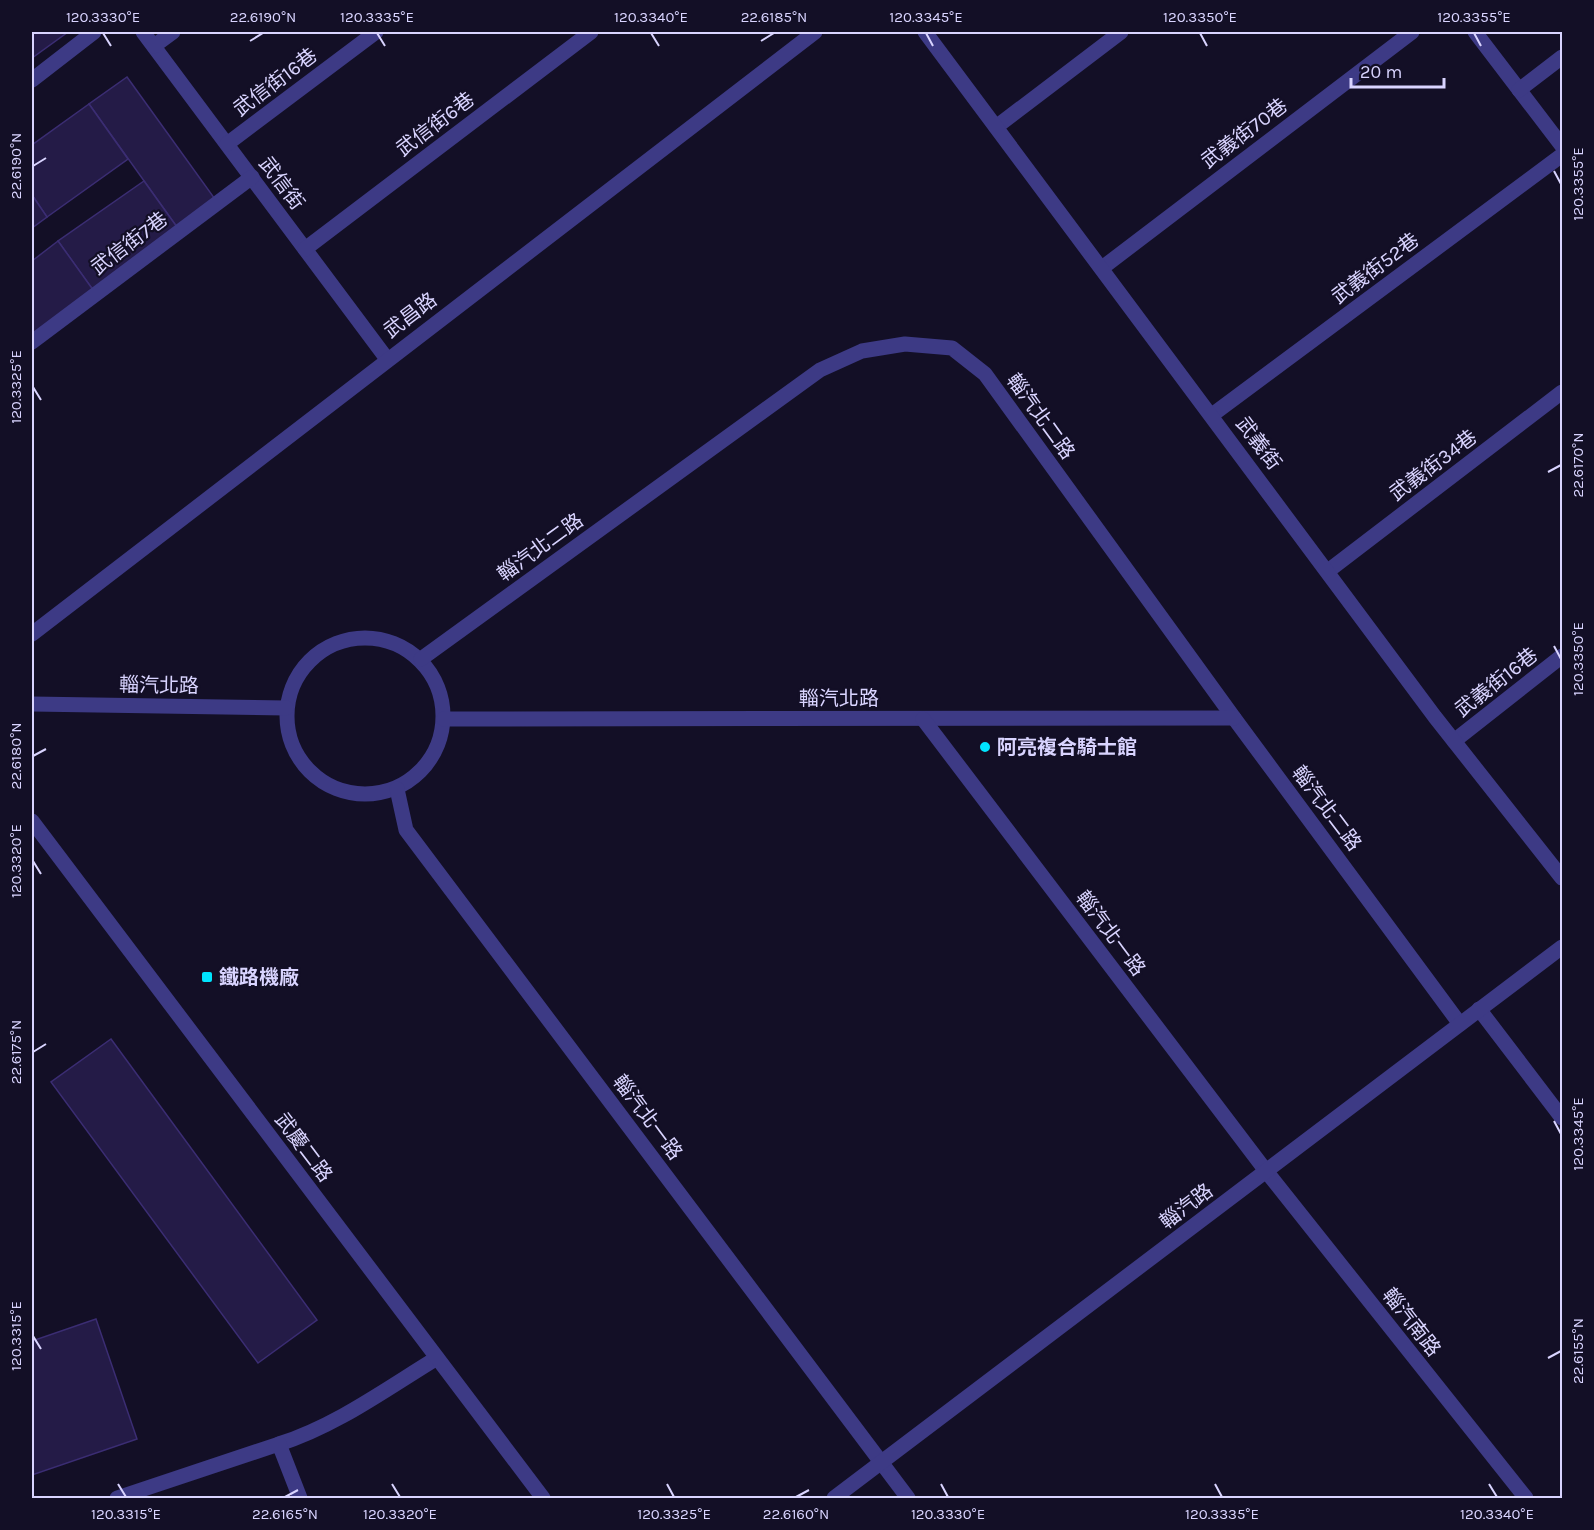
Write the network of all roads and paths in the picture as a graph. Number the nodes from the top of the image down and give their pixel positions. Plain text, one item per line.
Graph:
1 (94, 32) edge
2 (143, 32) edge
3 (173, 32) edge
4 (376, 32) edge
5 (591, 32) edge
6 (816, 32) edge
7 (925, 32) edge
8 (1121, 32) edge
9 (1412, 32) edge
10 (1475, 32) edge
11 (154, 46) junction
12 (1563, 57) edge
13 (32, 80) edge
14 (1519, 90) junction
15 (996, 127) junction
16 (227, 144) junction
17 (1563, 147) edge
18 (1563, 154) edge
19 (252, 177) junction
20 (305, 249) junction
21 (1102, 268) junction
22 (32, 342) edge
23 (387, 360) junction
24 (1563, 392) edge
25 (1212, 415) junction
26 (1328, 571) junction
27 (32, 634) edge
28 (1563, 656) edge
29 (421, 659) junction
30 (32, 704) edge
31 (286, 708) junction
32 (1234, 718) junction
33 (444, 719) junction
34 (923, 719) junction
35 (1455, 741) junction
36 (397, 789) junction
37 (32, 820) edge
38 (1563, 878) edge
39 (1563, 946) edge
40 (1479, 1010) junction
41 (1460, 1024) junction
42 (1563, 1118) edge
43 (1266, 1171) junction
44 (437, 1358) junction
45 (279, 1444) junction
46 (882, 1463) junction
47 (117, 1498) edge
48 (300, 1498) edge
49 (543, 1498) edge
50 (834, 1498) edge
51 (908, 1498) edge
52 (1526, 1498) edge

1 - 13 street
2 - 11 street, 武信街
3 - 11 street
4 - 16 street, 武信街16巷
5 - 20 street, 武信街6巷
6 - 23 street, 武昌路
7 - 15 street, 武義街
8 - 15 street
9 - 21 street, 武義街70巷
10 - 14 street
11 - 16 street, 武信街
12 - 14 street
14 - 17 street
15 - 21 street, 武義街
16 - 19 street, 武信街
18 - 25 street, 武義街52巷
19 - 20 street, 武信街
19 - 22 street, 武信街7巷
20 - 23 street, 武信街
21 - 25 street, 武義街
23 - 27 street, 武昌路
24 - 26 street, 武義街34巷
25 - 26 street, 武義街
26 - 35 street, 武義街
28 - 35 street, 武義街16巷
29 - 31 street
29 - 32 street, 輜汽北二路
29 - 33 street
30 - 31 street, 輜汽北路
31 - 36 street
32 - 34 street, 輜汽北路
32 - 41 street, 輜汽北二路
33 - 34 street, 輜汽北路
33 - 36 street
34 - 43 street, 輜汽北一路
35 - 38 street, 武義街
36 - 46 street, 輜汽北一路
37 - 44 street, 武慶二路
39 - 40 street, 輜汽路
40 - 41 street, 輜汽路
40 - 42 street
41 - 43 street, 輜汽路
43 - 46 street, 輜汽路
43 - 52 street, 輜汽南路
44 - 45 street
44 - 49 street, 武慶二路
45 - 47 street
45 - 48 street
46 - 50 street, 輜汽路
46 - 51 street

